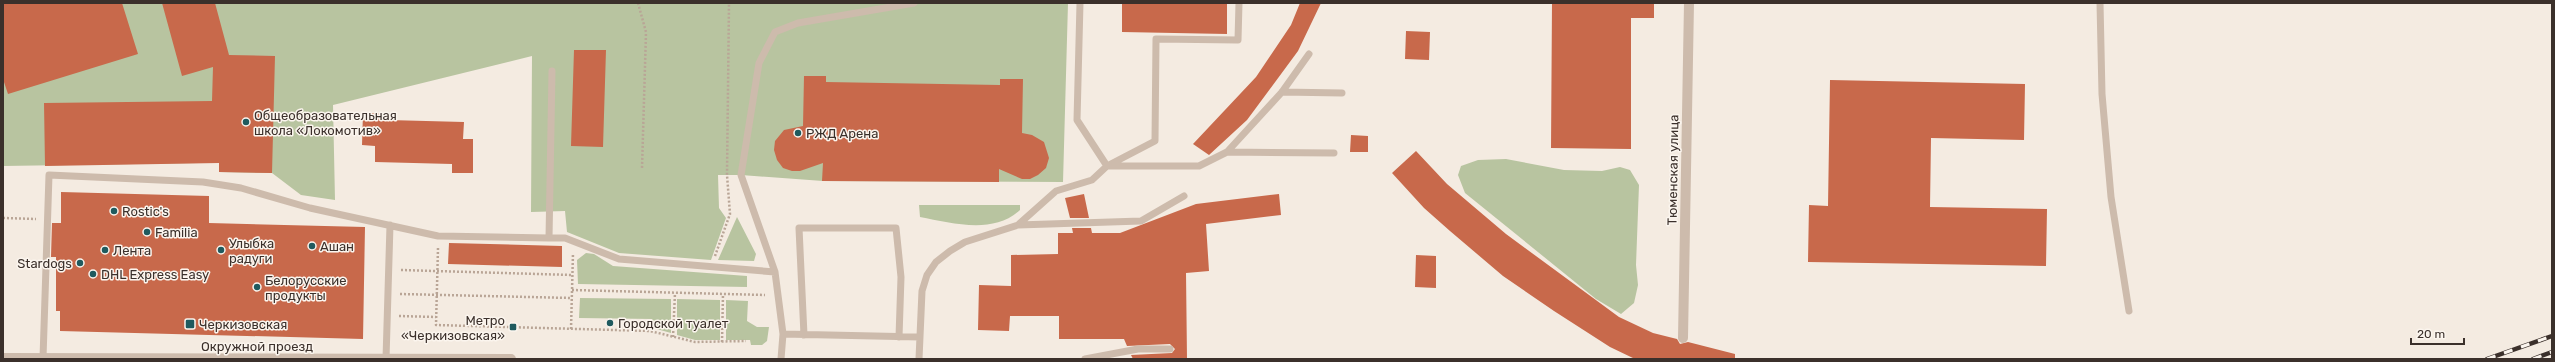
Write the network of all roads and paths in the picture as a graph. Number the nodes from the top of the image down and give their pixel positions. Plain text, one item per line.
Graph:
1 (638, 3) edge
2 (729, 3) edge
3 (914, 3) edge
4 (1080, 3) edge
5 (1239, 3) edge
6 (1689, 3) edge
7 (2100, 3) edge
8 (1309, 54) dead end
9 (552, 71) dead end
10 (1282, 92) junction
11 (1342, 93) dead end
12 (1227, 152) junction
13 (1334, 153) dead end
14 (1107, 166) junction
15 (642, 168) dead end
16 (1184, 196) dead end
17 (3, 218) edge
18 (47, 219) junction
19 (390, 225) junction
20 (1018, 225) junction
21 (438, 236) junction
22 (549, 238) junction
23 (573, 240) junction
24 (711, 266) junction
25 (388, 270) junction
26 (437, 271) junction
27 (775, 272) junction
28 (572, 275) junction
29 (572, 290) junction
30 (674, 293) junction
31 (388, 294) junction
32 (724, 294) junction
33 (437, 295) junction
34 (778, 295) junction
35 (572, 298) junction
36 (2129, 311) dead end
37 (387, 316) junction
38 (436, 317) junction
39 (571, 329) junction
40 (783, 334) junction
41 (804, 335) junction
42 (674, 337) junction
43 (899, 337) junction
44 (920, 337) junction
45 (1683, 338) dead end
46 (722, 342) junction
47 (746, 342) dead end
48 (1170, 349) dead end
49 (1109, 356) edge
50 (3, 358) edge
51 (43, 358) edge
52 (386, 359) edge
53 (511, 359) edge
54 (781, 359) edge
55 (919, 359) edge
56 (1085, 359) edge

1 - 15 path
2 - 24 path
3 - 27 lane
4 - 14 lane
5 - 14 lane
6 - 45 street, Тюменская улица
7 - 36 lane
8 - 10 lane
9 - 22 lane
10 - 11 lane
10 - 12 lane
12 - 13 lane
12 - 14 lane
14 - 20 lane
16 - 20 lane
17 - 18 path
18 - 19 lane
18 - 51 lane
19 - 21 lane
19 - 25 lane
20 - 44 lane
21 - 22 lane
21 - 26 path
22 - 23 lane
23 - 24 lane
23 - 28 path
24 - 27 lane
25 - 26 path
25 - 31 lane
26 - 28 path
26 - 33 path
27 - 34 lane
28 - 29 path
29 - 30 path
29 - 35 path
30 - 32 path
30 - 42 path
31 - 33 path
31 - 37 lane
32 - 34 path
32 - 46 path
33 - 35 path
33 - 38 path
34 - 40 lane
35 - 39 path
37 - 38 path
37 - 52 lane
38 - 39 path
39 - 42 path
40 - 41 lane
40 - 54 lane
41 - 43 lane
41 - 43 lane
42 - 46 path
43 - 44 lane
44 - 55 lane
46 - 47 path
48 - 49 lane
49 - 56 lane
50 - 51 street, Окружной проезд
51 - 52 street, Окружной проезд
52 - 53 street, Окружной проезд

